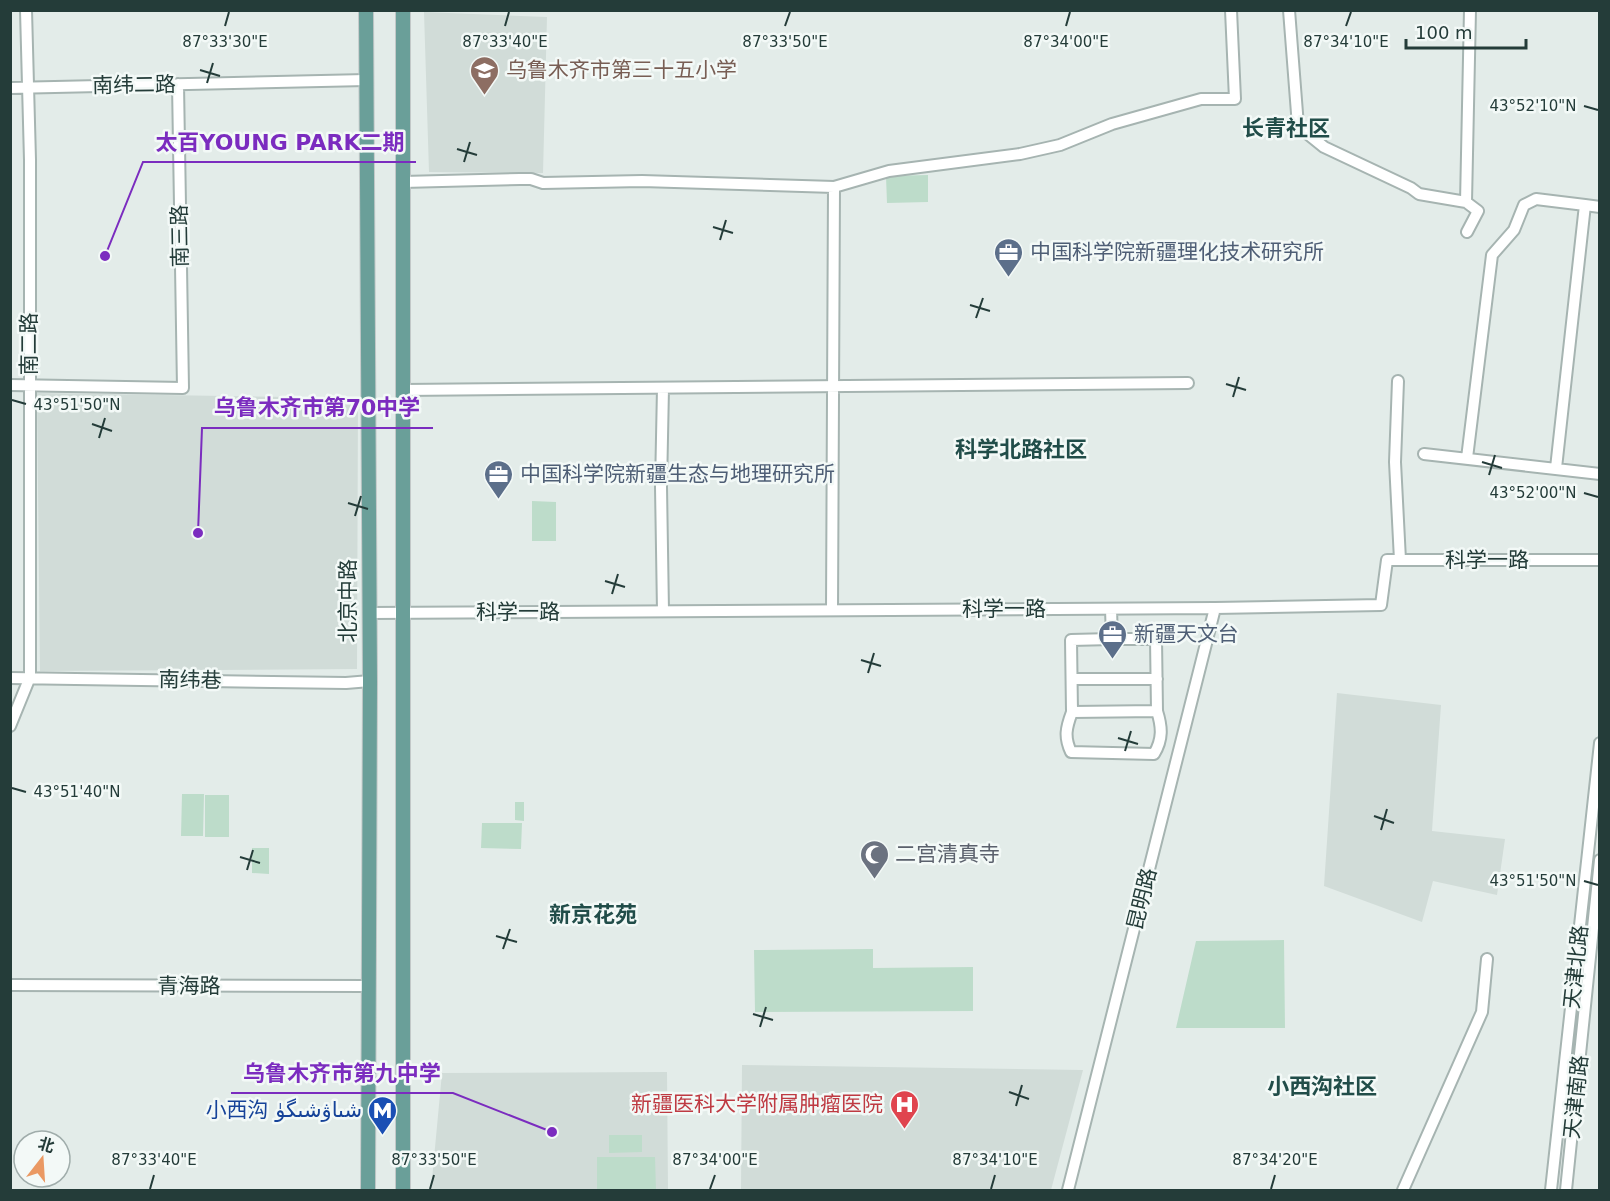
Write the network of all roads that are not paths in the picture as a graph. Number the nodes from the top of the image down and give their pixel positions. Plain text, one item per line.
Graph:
1 (26, 10) edge
2 (366, 10) edge
3 (403, 10) edge
4 (1230, 10) edge
5 (1289, 10) edge
6 (1470, 10) edge
7 (366, 80) junction
8 (178, 84) junction
9 (28, 87) junction
10 (10, 88) edge
11 (403, 182) junction
12 (834, 187) junction
13 (1466, 202) junction
14 (1585, 205) junction
15 (1599, 207) edge
16 (1467, 232) dead end
17 (1398, 381) dead end
18 (1188, 383) dead end
19 (10, 385) edge
20 (29, 385) junction
21 (834, 386) junction
22 (663, 388) junction
23 (403, 390) junction
24 (1424, 454) dead end
25 (1467, 458) junction
26 (1556, 468) junction
27 (1599, 474) edge
28 (1401, 560) junction
29 (1599, 560) edge
30 (1215, 608) junction
31 (1112, 609) junction
32 (832, 610) junction
33 (663, 611) junction
34 (369, 613) junction
35 (403, 613) junction
36 (1112, 639) junction
37 (30, 677) junction
38 (10, 678) edge
39 (1072, 679) junction
40 (1157, 679) junction
41 (370, 681) junction
42 (1157, 711) junction
43 (1072, 712) junction
44 (10, 726) edge
45 (1599, 743) edge
46 (1596, 856) edge
47 (1487, 959) dead end
48 (10, 985) edge
49 (368, 986) junction
50 (368, 1191) edge
51 (403, 1191) edge
52 (1068, 1191) edge
53 (1403, 1191) edge
54 (1551, 1191) edge
55 (1566, 1191) edge

1 - 9 street, 南二路
2 - 7 main road, 北京中路
3 - 11 main road
4 - 12 street
5 - 13 street
6 - 13 street
7 - 8 street, 南纬二路
7 - 34 main road, 北京中路
8 - 9 street, 南纬二路
8 - 20 street, 南三路
9 - 10 street, 南纬二路
9 - 20 street, 南二路
11 - 12 street
11 - 23 main road
12 - 21 street
13 - 16 street
14 - 15 street
14 - 25 street
14 - 26 street
17 - 28 street
18 - 21 street
19 - 20 street
20 - 37 street, 南二路
21 - 22 street
21 - 32 street
22 - 23 street
22 - 33 street
23 - 35 main road
24 - 25 street
25 - 26 street
26 - 27 street
28 - 29 street, 科学一路
28 - 30 street, 科学一路
30 - 31 street, 科学一路
30 - 52 street, 昆明路
31 - 32 street, 科学一路
31 - 36 street
32 - 33 street, 科学一路
33 - 35 street, 科学一路
34 - 35 street, 科学一路
34 - 41 main road, 北京中路
35 - 51 main road
36 - 39 street
36 - 40 street
37 - 38 street, 南纬巷
37 - 41 street, 南纬巷
37 - 44 street
39 - 40 street
39 - 43 street
40 - 42 street
41 - 49 main road, 北京中路
42 - 43 street
42 - 43 street
45 - 46 street, 天津北路
46 - 54 street, 天津北路
46 - 55 street, 天津南路
47 - 53 street
48 - 49 street, 青海路
49 - 50 main road, 北京中路

